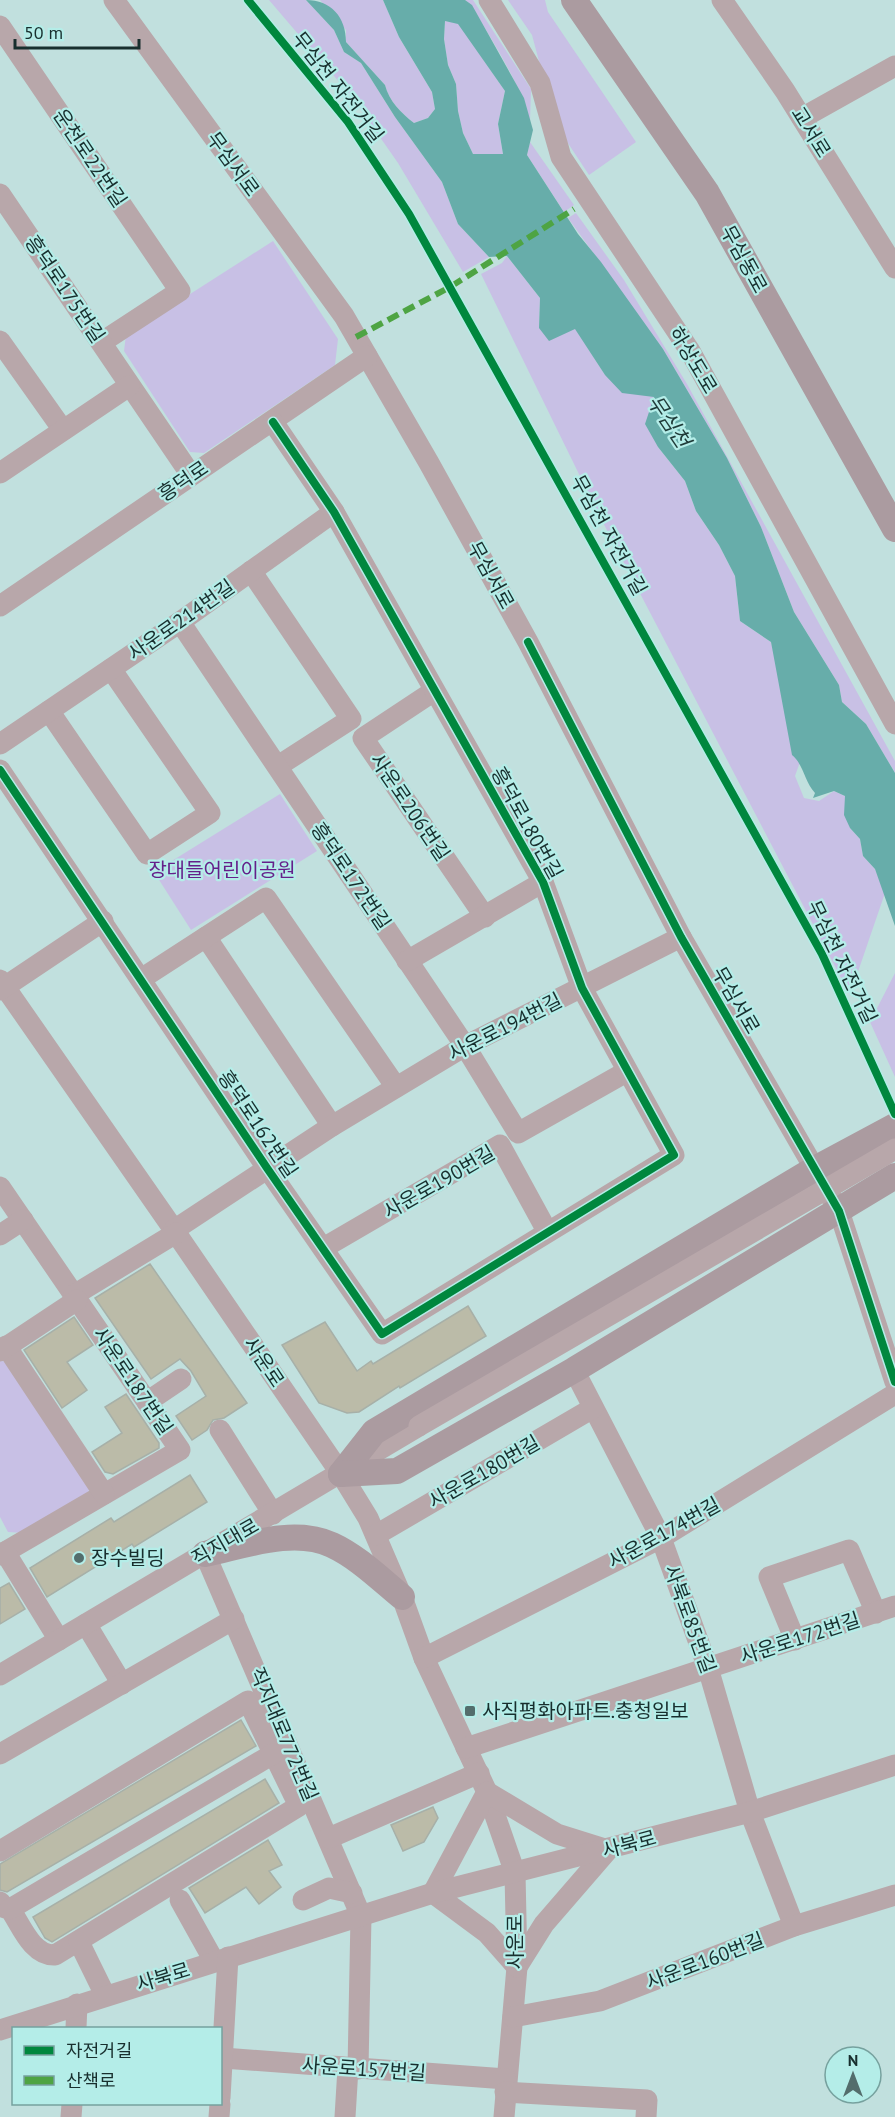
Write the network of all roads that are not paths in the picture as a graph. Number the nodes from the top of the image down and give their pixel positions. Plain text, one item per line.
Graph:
1 (114, 0) edge
2 (489, 0) edge
3 (574, 0) edge
4 (722, 0) edge
5 (0, 26) edge
6 (6, 48) edge
7 (895, 66) edge
8 (802, 118) junction
9 (0, 194) edge
10 (887, 237) edge
11 (895, 268) edge
12 (0, 341) edge
13 (102, 342) junction
14 (367, 356) junction
15 (129, 386) junction
16 (273, 422) junction
17 (63, 430) junction
18 (0, 473) edge
19 (192, 475) junction
20 (334, 512) junction
21 (895, 529) edge
22 (251, 571) junction
23 (0, 606) edge
24 (180, 622) junction
25 (111, 669) junction
26 (434, 691) junction
27 (49, 711) junction
28 (895, 724) edge
29 (0, 744) edge
30 (278, 766) junction
31 (0, 770) edge
32 (543, 882) junction
33 (485, 917) junction
34 (103, 921) junction
35 (206, 937) junction
36 (681, 937) junction
37 (407, 960) junction
38 (141, 979) junction
39 (2, 986) edge
40 (582, 988) junction
41 (465, 1046) junction
42 (626, 1072) junction
43 (396, 1088) junction
44 (332, 1126) junction
45 (895, 1126) edge
46 (895, 1149) edge
47 (267, 1168) junction
48 (813, 1170) junction
49 (895, 1176) edge
50 (0, 1187) edge
51 (848, 1205) junction
52 (23, 1220) junction
53 (175, 1231) junction
54 (547, 1231) junction
55 (0, 1235) edge
56 (325, 1247) junction
57 (76, 1298) junction
58 (3, 1348) edge
59 (574, 1370) junction
60 (181, 1379) dead end
61 (895, 1382) edge
62 (895, 1394) edge
63 (147, 1402) junction
64 (593, 1408) junction
65 (220, 1430) dead end
66 (341, 1474) junction
67 (104, 1494) junction
68 (273, 1514) junction
69 (376, 1535) junction
70 (661, 1538) junction
71 (3, 1549) edge
72 (205, 1554) junction
73 (402, 1597) junction
74 (886, 1610) edge
75 (234, 1619) junction
76 (86, 1624) junction
77 (59, 1640) junction
78 (795, 1640) junction
79 (424, 1658) junction
80 (708, 1668) junction
81 (0, 1675) edge
82 (122, 1684) junction
83 (466, 1748) junction
84 (0, 1754) edge
85 (273, 1754) junction
86 (895, 1765) edge
87 (483, 1782) junction
88 (750, 1812) junction
89 (329, 1838) junction
90 (608, 1850) junction
91 (0, 1851) edge
92 (514, 1873) junction
93 (352, 1893) junction
94 (433, 1893) junction
95 (895, 1895) edge
96 (180, 1900) dead end
97 (303, 1900) dead end
98 (5, 1905) edge
99 (361, 1916) junction
100 (794, 1926) junction
101 (79, 1942) junction
102 (221, 1959) junction
103 (517, 1967) junction
104 (105, 1995) junction
105 (77, 2004) junction
106 (513, 2017) junction
107 (75, 2027) edge
108 (0, 2030) edge
109 (223, 2058) junction
110 (353, 2069) junction
111 (222, 2071) edge
112 (506, 2085) junction
113 (646, 2108) edge
114 (345, 2117) edge
115 (504, 2117) edge

1 - 14 street, 무심서로
2 - 28 street, 하상도로
3 - 21 main road, 무심동로
4 - 8 street, 교서로
5 - 6 street, 운천로22번길
6 - 13 street, 운천로22번길
7 - 8 street
8 - 10 street, 교서로
9 - 13 street, 흥덕로175번길
10 - 11 street, 교서로
12 - 17 street
13 - 15 street, 흥덕로175번길
14 - 16 street, 흥덕로
14 - 36 street, 무심서로
15 - 17 street
15 - 19 street, 흥덕로175번길
16 - 19 street, 흥덕로
16 - 20 street, 흥덕로180번길
17 - 18 street
19 - 23 street, 흥덕로
20 - 22 street, 사운로214번길
20 - 26 street, 흥덕로180번길
22 - 24 street, 사운로214번길
22 - 30 street, 사운로214번길
24 - 25 street, 사운로214번길
24 - 30 street, 흥덕로172번길
25 - 27 street, 사운로214번길
25 - 27 street, 사운로214번길
26 - 32 street, 흥덕로180번길
26 - 33 street, 사운로206번길
27 - 29 street, 사운로214번길
30 - 37 street, 흥덕로172번길
31 - 34 street, 흥덕로162번길
32 - 33 street
32 - 40 street, 흥덕로180번길
33 - 37 street
34 - 38 street, 흥덕로162번길
34 - 39 street
35 - 38 street
35 - 43 street
35 - 44 street
36 - 40 street, 사운로194번길
36 - 48 street, 무심서로
37 - 41 street, 흥덕로172번길
38 - 47 street, 흥덕로162번길
39 - 53 street, 사운로
40 - 41 street, 사운로194번길
40 - 42 street, 흥덕로180번길
41 - 42 street, 흥덕로172번길
41 - 43 street, 사운로194번길
42 - 54 street, 흥덕로180번길
43 - 44 street, 사운로194번길
44 - 47 street, 사운로194번길
45 - 48 main road
46 - 66 street, 직지대로, bridge
47 - 53 street, 사운로194번길
47 - 56 street, 흥덕로162번길
48 - 51 street, 무심서로
48 - 66 main road
49 - 51 main road
50 - 52 street, 사운로187번길
51 - 59 main road
51 - 61 street, 무심서로
52 - 55 street
52 - 57 street, 사운로187번길
53 - 57 street, 사운로194번길
53 - 66 street, 사운로
54 - 56 street, 흥덕로162번길
54 - 56 street, 사운로190번길
57 - 58 street, 사운로194번길
57 - 63 street, 사운로187번길
58 - 67 street
59 - 64 street, 사북로85번길
59 - 66 main road
60 - 63 street
62 - 70 street, 사운로174번길
63 - 67 street, 사운로187번길
64 - 69 street, 사운로180번길
64 - 70 street, 사북로85번길
65 - 68 street
66 - 68 street, 직지대로
66 - 69 street, 사운로
67 - 71 street, 사운로187번길
68 - 72 street, 직지대로
69 - 73 street, 사운로
70 - 79 street, 사운로174번길
70 - 80 street, 사북로85번길
71 - 77 street
72 - 73 main road
72 - 75 street, 직지대로772번길
72 - 76 street, 직지대로
73 - 79 street, 사운로
74 - 78 street, 사운로172번길
74 - 78 street
75 - 82 street
75 - 89 street, 직지대로772번길
76 - 77 street, 직지대로
76 - 82 street
77 - 81 street, 직지대로
78 - 80 street, 사운로172번길
79 - 83 street, 사운로
80 - 83 street, 사운로172번길
80 - 88 street, 사북로85번길
82 - 84 street
83 - 87 street, 사운로
85 - 91 street
85 - 98 street
85 - 101 street
86 - 88 street, 사북로
87 - 89 street
87 - 90 street
87 - 92 street, 사운로
87 - 94 street
88 - 90 street, 사북로
88 - 100 street, 사북로85번길
89 - 93 street, 직지대로772번길
90 - 92 street, 사북로
90 - 103 street
92 - 94 street, 사북로
92 - 103 street, 사운로
93 - 97 street
93 - 99 street, 직지대로772번길
94 - 99 street, 사북로
94 - 103 street
95 - 100 street, 사운로160번길
96 - 102 street
98 - 101 street
99 - 102 street, 사북로
99 - 110 street
100 - 106 street, 사운로160번길
101 - 104 street
102 - 104 street, 사북로
102 - 109 street
103 - 106 street, 사운로
104 - 105 street, 사북로
105 - 107 street
105 - 108 street, 사북로
106 - 112 street, 사운로
109 - 110 street, 사운로157번길
109 - 111 street
110 - 112 street, 사운로157번길
110 - 114 street
112 - 113 street, 사운로157번길
112 - 115 street, 사운로

